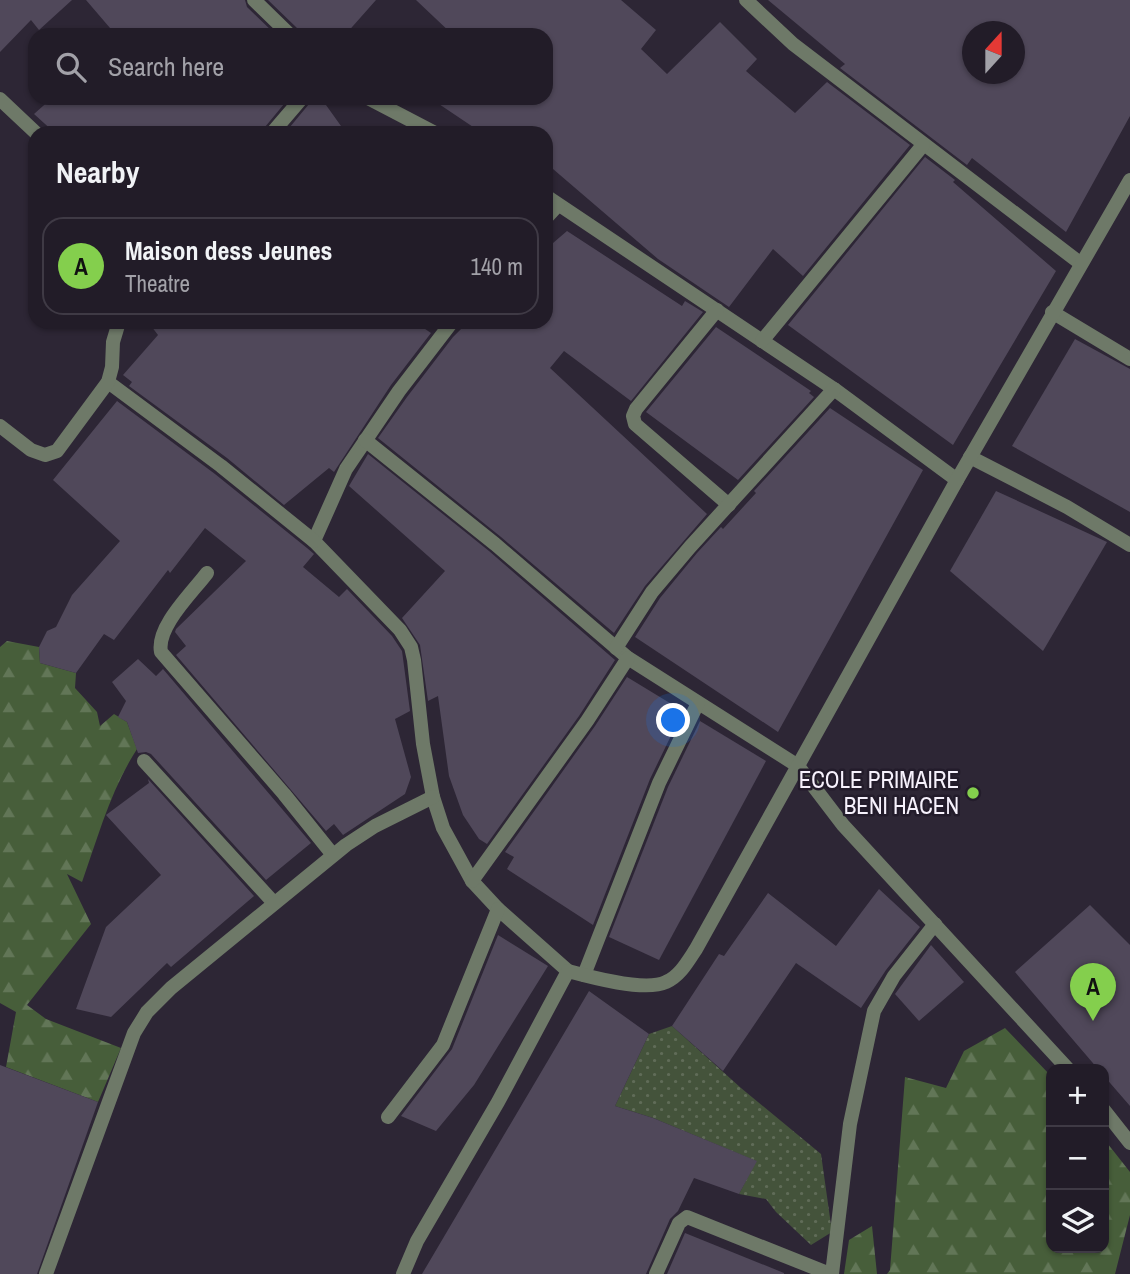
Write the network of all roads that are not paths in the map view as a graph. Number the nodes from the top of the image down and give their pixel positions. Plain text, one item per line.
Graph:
1 (254, 0) edge
2 (746, 0) edge
3 (283, 28) edge
4 (0, 99) edge
5 (296, 105) edge
6 (381, 105) edge
7 (29, 126) edge
8 (278, 126) edge
9 (422, 126) edge
10 (923, 145) junction
11 (1130, 180) edge
12 (553, 201) edge
13 (1080, 263) junction
14 (717, 310) junction
15 (1052, 312) junction
16 (116, 329) edge
17 (445, 329) edge
18 (762, 341) junction
19 (1130, 359) edge
20 (108, 382) junction
21 (834, 389) junction
22 (0, 426) edge
23 (365, 440) junction
24 (970, 457) junction
25 (957, 480) junction
26 (729, 505) junction
27 (314, 541) junction
28 (1130, 545) edge
29 (207, 573) dead end
30 (615, 648) junction
31 (628, 658) junction
32 (698, 702) junction
33 (144, 761) dead end
34 (798, 766) junction
35 (433, 797) junction
36 (333, 855) junction
37 (472, 881) junction
38 (274, 904) junction
39 (498, 909) junction
40 (935, 924) junction
41 (568, 971) junction
42 (584, 975) junction
43 (1063, 1064) edge
44 (1109, 1116) edge
45 (388, 1117) dead end
46 (1130, 1143) edge
47 (46, 1274) edge
48 (403, 1274) edge
49 (656, 1274) edge
50 (831, 1274) edge

1 - 3 street
2 - 10 street
4 - 7 street
5 - 8 street
6 - 9 street
10 - 13 street
10 - 18 street
11 - 13 street
12 - 14 street
13 - 15 street
14 - 18 street
14 - 26 street
15 - 19 street
15 - 24 street
16 - 20 street
17 - 23 street
18 - 21 street
20 - 22 street
20 - 27 street
21 - 25 street
21 - 26 street
23 - 27 street
23 - 30 street
24 - 25 street
24 - 28 street
25 - 34 street
26 - 30 street
27 - 35 street
29 - 36 street
30 - 31 street
31 - 32 street
31 - 37 street
32 - 34 street
32 - 42 street
33 - 38 street
34 - 40 street
34 - 42 street
35 - 36 street
35 - 37 street
36 - 38 street
37 - 39 street
38 - 47 street
39 - 41 street
39 - 45 street
40 - 43 street
40 - 50 street
41 - 42 street
41 - 48 street
44 - 46 street
49 - 50 street

